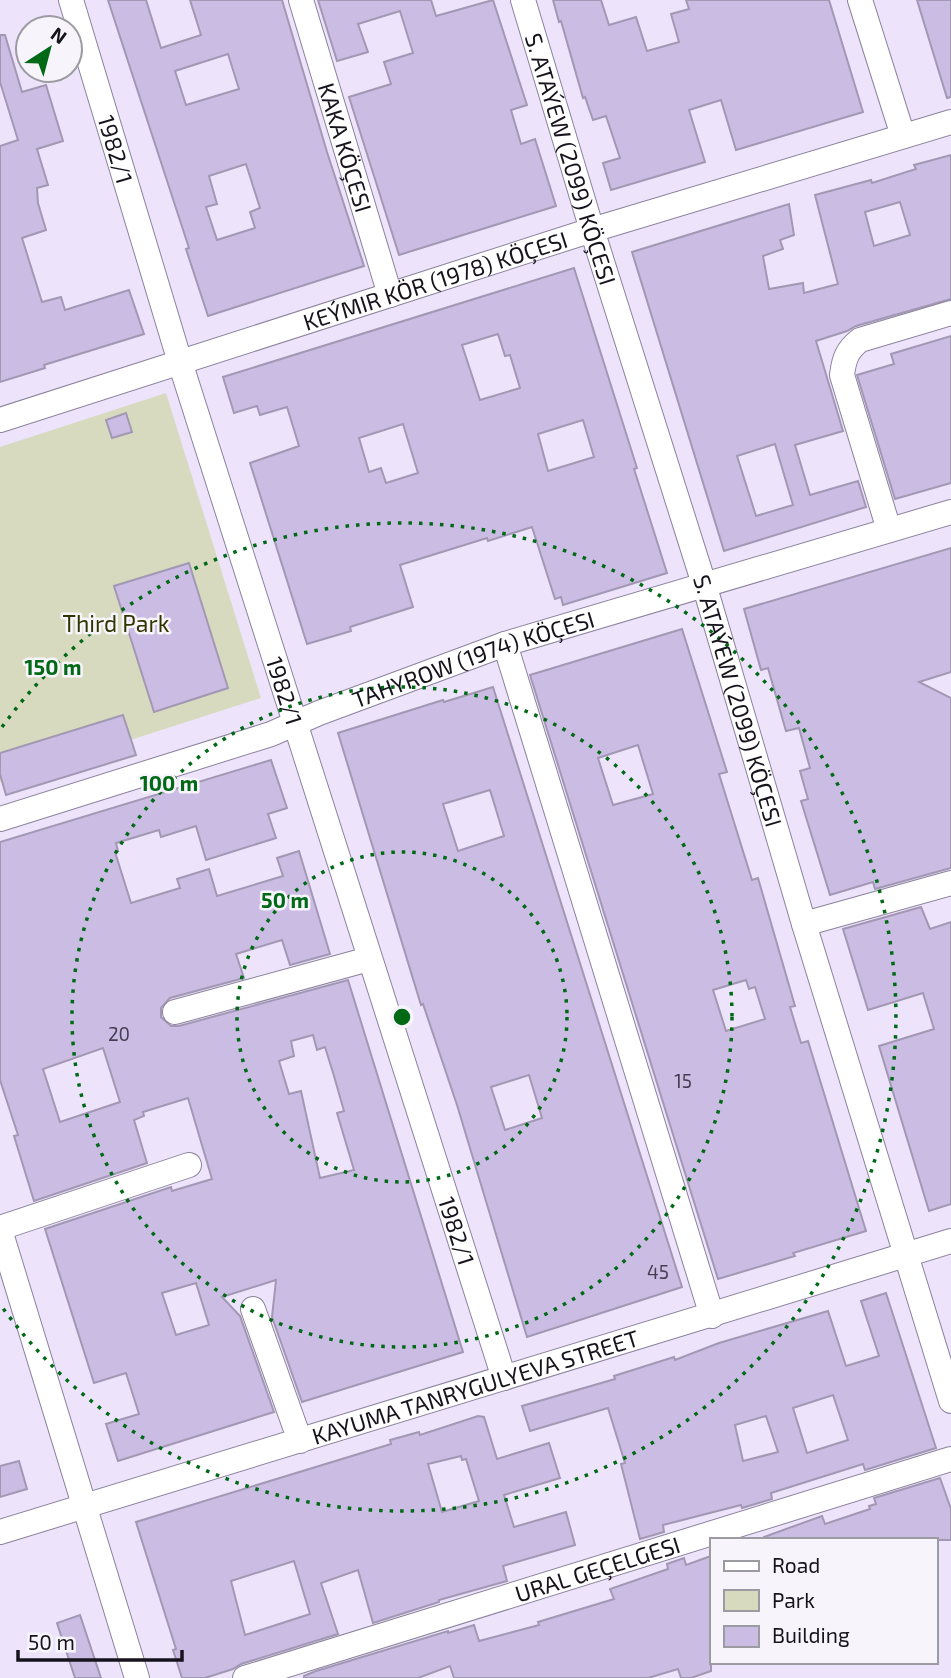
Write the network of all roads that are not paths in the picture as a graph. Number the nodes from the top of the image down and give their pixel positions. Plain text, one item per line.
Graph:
1 (71, 0) edge
2 (301, 0) edge
3 (523, 0) edge
4 (860, 0) edge
5 (951, 122) edge
6 (903, 136) junction
7 (592, 230) junction
8 (390, 295) junction
9 (951, 313) edge
10 (180, 362) junction
11 (0, 419) edge
12 (951, 512) edge
13 (889, 530) junction
14 (704, 584) junction
15 (506, 644) junction
16 (294, 724) junction
17 (0, 819) edge
18 (951, 883) edge
19 (804, 924) junction
20 (369, 960) junction
21 (175, 1012) dead end
22 (189, 1165) dead end
23 (0, 1229) edge
24 (951, 1241) edge
25 (907, 1255) junction
26 (253, 1309) dead end
27 (712, 1316) junction
28 (504, 1378) junction
29 (951, 1401) edge
30 (300, 1441) junction
31 (951, 1459) edge
32 (85, 1507) junction
33 (0, 1532) edge
34 (137, 1678) edge
35 (245, 1678) edge

1 - 10 street, 1982/1
2 - 8 street, KAKA KÖÇESI
3 - 7 street, S. ATAÝEW (2099) KÖÇESI
4 - 6 street
5 - 6 street, KEÝMIR KÖR (1978) KÖÇESI
6 - 7 street, KEÝMIR KÖR (1978) KÖÇESI
7 - 8 street, KEÝMIR KÖR (1978) KÖÇESI
7 - 14 street, S. ATAÝEW (2099) KÖÇESI
8 - 10 street, KEÝMIR KÖR (1978) KÖÇESI
9 - 13 street
10 - 11 street, KEÝMIR KÖR (1978) KÖÇESI
10 - 16 street, 1982/1
12 - 13 street, TAHYROW (1974) KÖÇESI
13 - 14 street, TAHYROW (1974) KÖÇESI
14 - 15 street, TAHYROW (1974) KÖÇESI
14 - 19 street, S. ATAÝEW (2099) KÖÇESI
15 - 16 street, TAHYROW (1974) KÖÇESI
15 - 27 street
16 - 17 street, TAHYROW (1974) KÖÇESI
16 - 20 street, 1982/1
18 - 19 street
19 - 25 street, S. ATAÝEW (2099) KÖÇESI
20 - 21 street
20 - 28 street, 1982/1
22 - 23 street
23 - 32 street
24 - 25 street, KAYUMA TANRYGULYEVA STREET
25 - 27 street, KAYUMA TANRYGULYEVA STREET
25 - 29 street, S. ATAÝEW (2099) KÖÇESI
26 - 30 street
27 - 28 street, KAYUMA TANRYGULYEVA STREET
28 - 30 street, KAYUMA TANRYGULYEVA STREET
30 - 32 street, KAYUMA TANRYGULYEVA STREET
31 - 35 street, URAL GEÇELGESI
32 - 33 street, KAYUMA TANRYGULYEVA STREET
32 - 34 street

